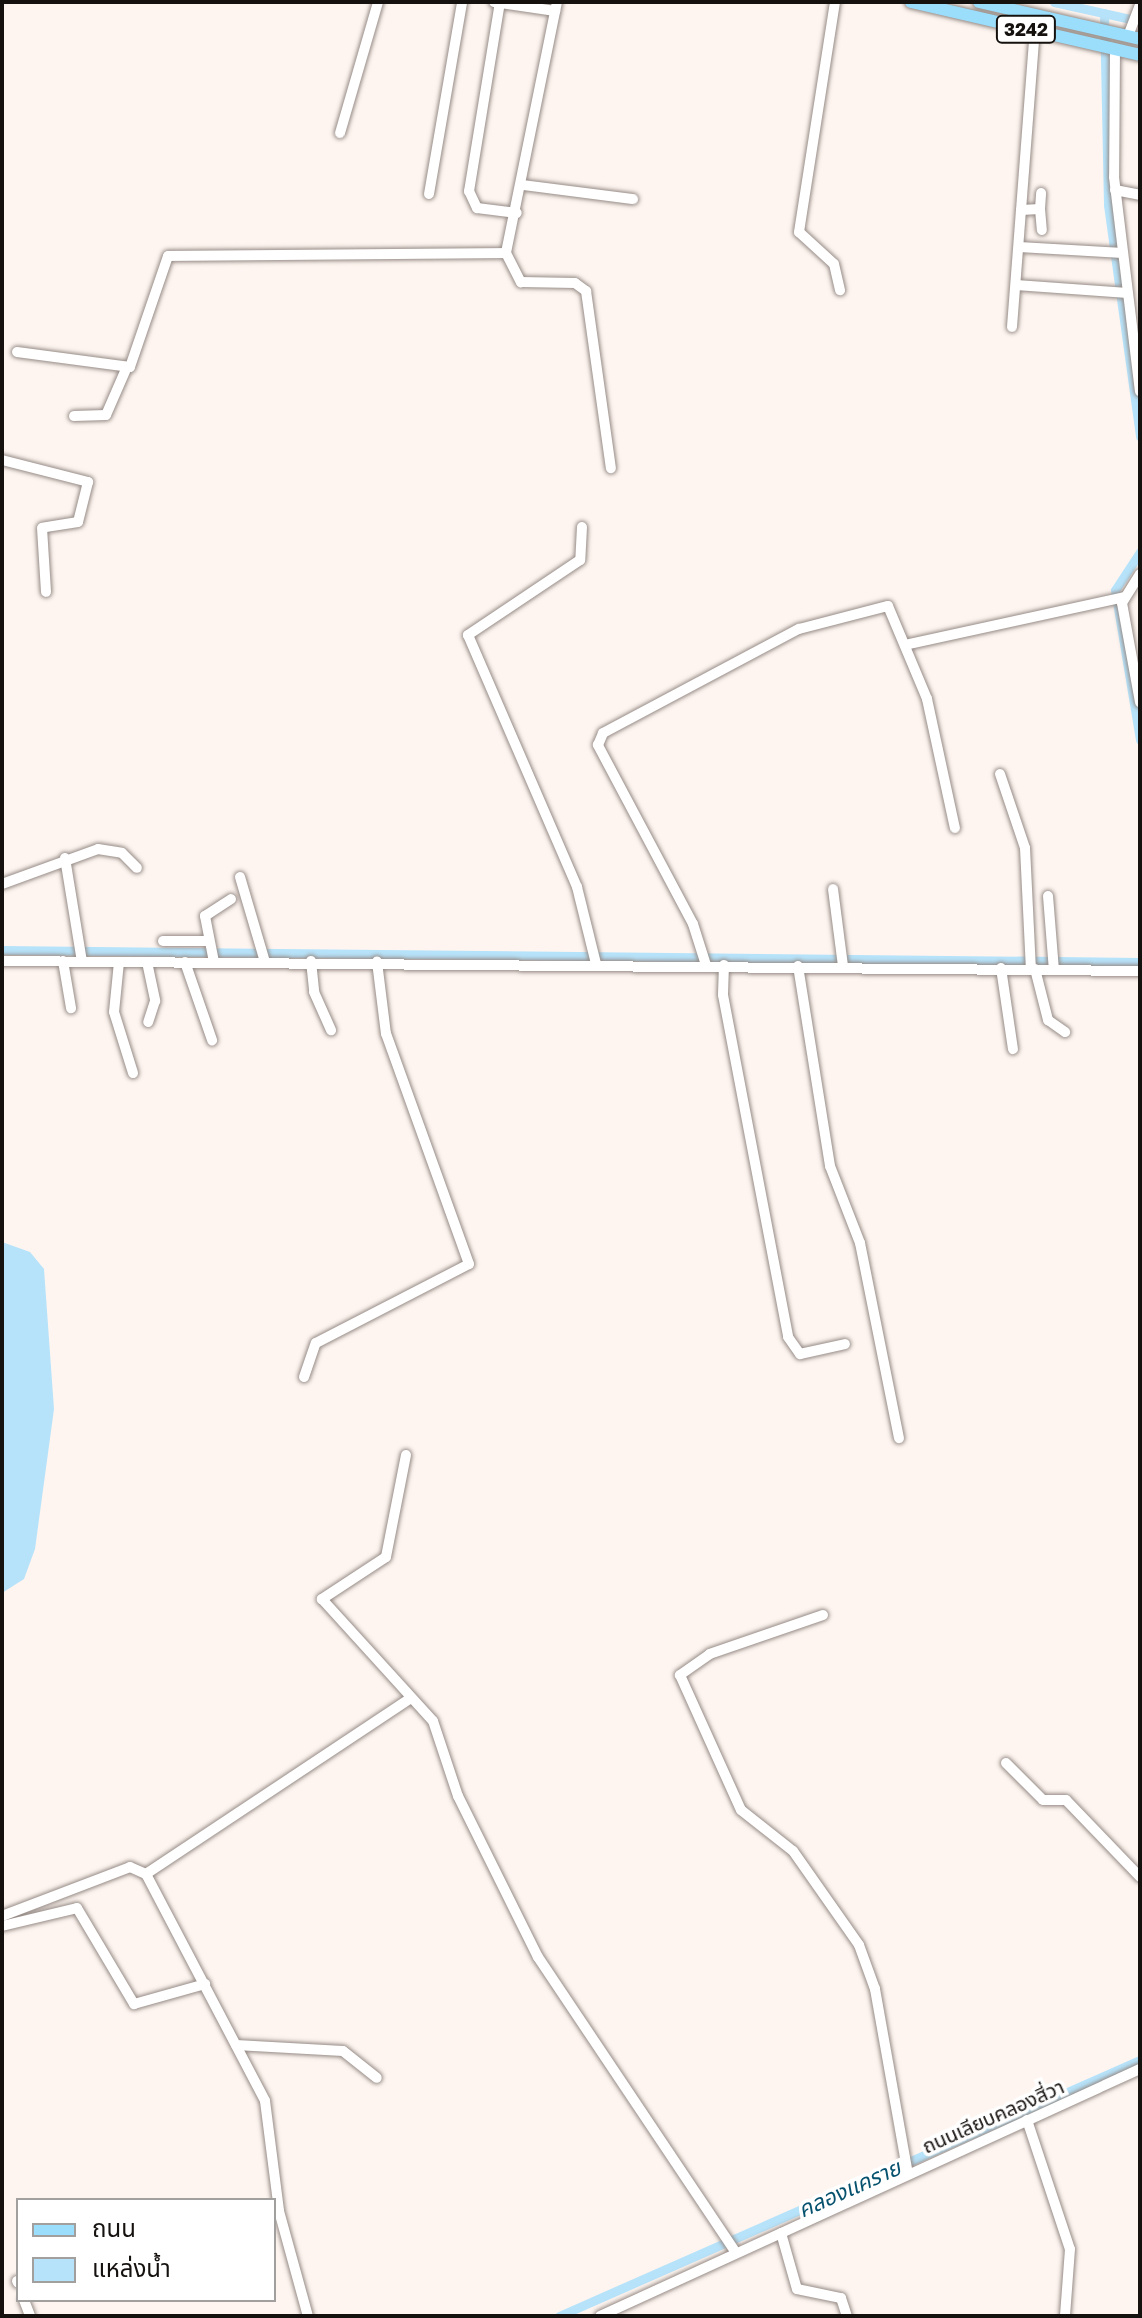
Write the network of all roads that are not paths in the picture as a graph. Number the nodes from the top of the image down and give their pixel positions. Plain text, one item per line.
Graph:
1 (378, 2) edge
2 (462, 2) edge
3 (498, 2) edge
4 (835, 2) edge
5 (911, 2) edge
6 (979, 2) edge
7 (556, 6) edge
8 (1139, 9) edge
9 (1035, 31) junction
10 (1134, 34) edge
11 (1115, 49) junction
12 (1140, 55) edge
13 (340, 133) dead end
14 (523, 185) junction
15 (1115, 190) junction
16 (1041, 193) dead end
17 (429, 194) dead end
18 (1140, 195) edge
19 (633, 199) dead end
20 (1040, 209) junction
21 (1021, 210) junction
22 (517, 213) junction
23 (1042, 230) dead end
24 (1019, 247) junction
25 (506, 253) junction
26 (1115, 254) junction
27 (1016, 285) junction
28 (840, 290) dead end
29 (1122, 294) junction
30 (1012, 327) dead end
31 (17, 352) dead end
32 (126, 369) junction
33 (1140, 391) edge
34 (74, 416) dead end
35 (2, 460) edge
36 (611, 468) dead end
37 (582, 527) dead end
38 (1140, 574) edge
39 (1140, 588) edge
40 (46, 592) dead end
41 (1118, 597) junction
42 (909, 644) junction
43 (1140, 702) edge
44 (1000, 774) dead end
45 (955, 828) dead end
46 (65, 858) junction
47 (137, 868) dead end
48 (240, 877) dead end
49 (2, 884) edge
50 (833, 889) dead end
51 (1048, 896) dead end
52 (231, 899) dead end
53 (163, 941) dead end
54 (209, 941) junction
55 (82, 954) junction
56 (596, 958) junction
57 (705, 958) junction
58 (2, 961) edge
59 (63, 961) junction
60 (311, 961) junction
61 (119, 962) junction
62 (147, 962) junction
63 (185, 962) junction
64 (214, 962) junction
65 (265, 962) junction
66 (377, 962) junction
67 (843, 963) junction
68 (1031, 964) junction
69 (724, 965) junction
70 (798, 966) junction
71 (1001, 968) junction
72 (1054, 970) junction
73 (1140, 971) edge
74 (71, 1008) dead end
75 (148, 1022) dead end
76 (331, 1030) dead end
77 (1065, 1032) dead end
78 (212, 1040) dead end
79 (1013, 1049) dead end
80 (133, 1073) dead end
81 (845, 1344) dead end
82 (304, 1377) dead end
83 (899, 1438) dead end
84 (406, 1455) dead end
85 (823, 1615) dead end
86 (411, 1698) junction
87 (1006, 1763) dead end
88 (146, 1874) junction
89 (1140, 1877) edge
90 (2, 1916) edge
91 (2, 1926) edge
92 (205, 1984) junction
93 (236, 2045) junction
94 (1140, 2069) edge
95 (377, 2078) dead end
96 (1027, 2120) junction
97 (907, 2170) junction
98 (781, 2233) junction
99 (734, 2250) junction
100 (308, 2316) edge
101 (600, 2316) edge
102 (847, 2316) edge
103 (1065, 2316) edge

1 - 13 street
2 - 17 street
3 - 7 street
3 - 22 street
4 - 28 street
5 - 9 main road, 3242
6 - 10 main road, 3242
7 - 14 street
8 - 10 street
9 - 11 main road, 3242
9 - 21 street
11 - 12 main road, 3242
11 - 15 street
14 - 19 street
14 - 22 street
15 - 18 street
15 - 26 street
16 - 20 street
20 - 21 street
20 - 23 street
21 - 24 street
22 - 25 street
24 - 26 street
24 - 27 street
25 - 32 street
25 - 36 street
26 - 29 street
27 - 29 street
27 - 30 street
29 - 33 street
31 - 32 street
32 - 34 street
35 - 40 street
37 - 56 street
38 - 41 street
39 - 41 street
41 - 42 street
41 - 43 street
42 - 45 street
42 - 57 street
44 - 68 street
46 - 47 street
46 - 49 street
46 - 55 street
48 - 65 street
50 - 67 street
51 - 72 street
52 - 54 street
53 - 54 street
54 - 64 street
55 - 59 street
55 - 61 street
56 - 57 street
56 - 66 street
57 - 69 street
58 - 59 street
59 - 74 street
60 - 65 street
60 - 66 street
60 - 76 street
61 - 62 street
61 - 80 street
62 - 63 street
62 - 75 street
63 - 64 street
63 - 78 street
64 - 65 street
66 - 82 street
67 - 70 street
67 - 71 street
68 - 71 street
68 - 72 street
68 - 77 street
69 - 70 street
69 - 81 street
70 - 83 street
71 - 79 street
72 - 73 street
84 - 86 street
85 - 97 street
86 - 88 street
86 - 99 street
87 - 89 street
88 - 90 street
88 - 92 street
91 - 92 street
92 - 93 street
93 - 95 street
93 - 100 street
94 - 96 street, ถนนเลียบคลองสี่วา
96 - 97 street, ถนนเลียบคลองสี่วา
96 - 103 street
97 - 98 street, ถนนเลียบคลองสี่วา
98 - 99 street, ถนนเลียบคลองสี่วา
98 - 102 street
99 - 101 street, ถนนเลียบคลองสี่วา

